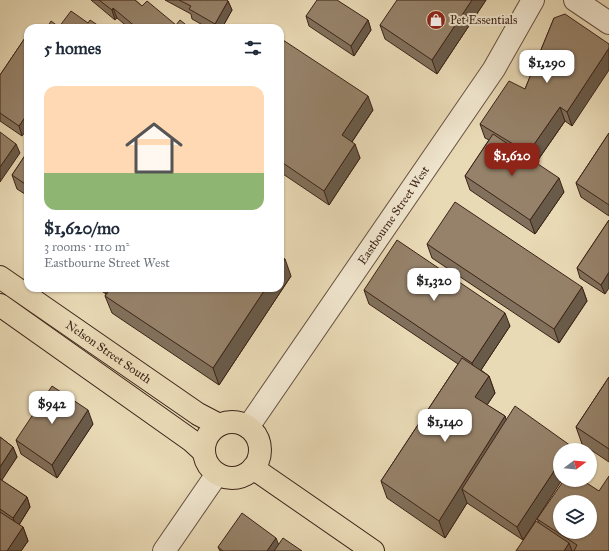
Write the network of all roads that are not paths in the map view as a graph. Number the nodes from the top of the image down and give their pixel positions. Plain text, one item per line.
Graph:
1 (533, 0) edge
2 (575, 0) edge
3 (609, 23) edge
4 (0, 276) edge
5 (0, 305) edge
6 (219, 425) junction
7 (248, 427) junction
8 (203, 451) junction
9 (253, 468) junction
10 (217, 474) junction
11 (164, 551) edge
12 (373, 551) edge

1 - 7 street, Eastbourne Street West
2 - 3 street
4 - 6 main road, Nelson Street South
5 - 8 main road, Nelson Street South
6 - 7 main road
6 - 8 main road
7 - 9 main road
8 - 10 main road
9 - 10 main road
9 - 12 main road
10 - 11 street

